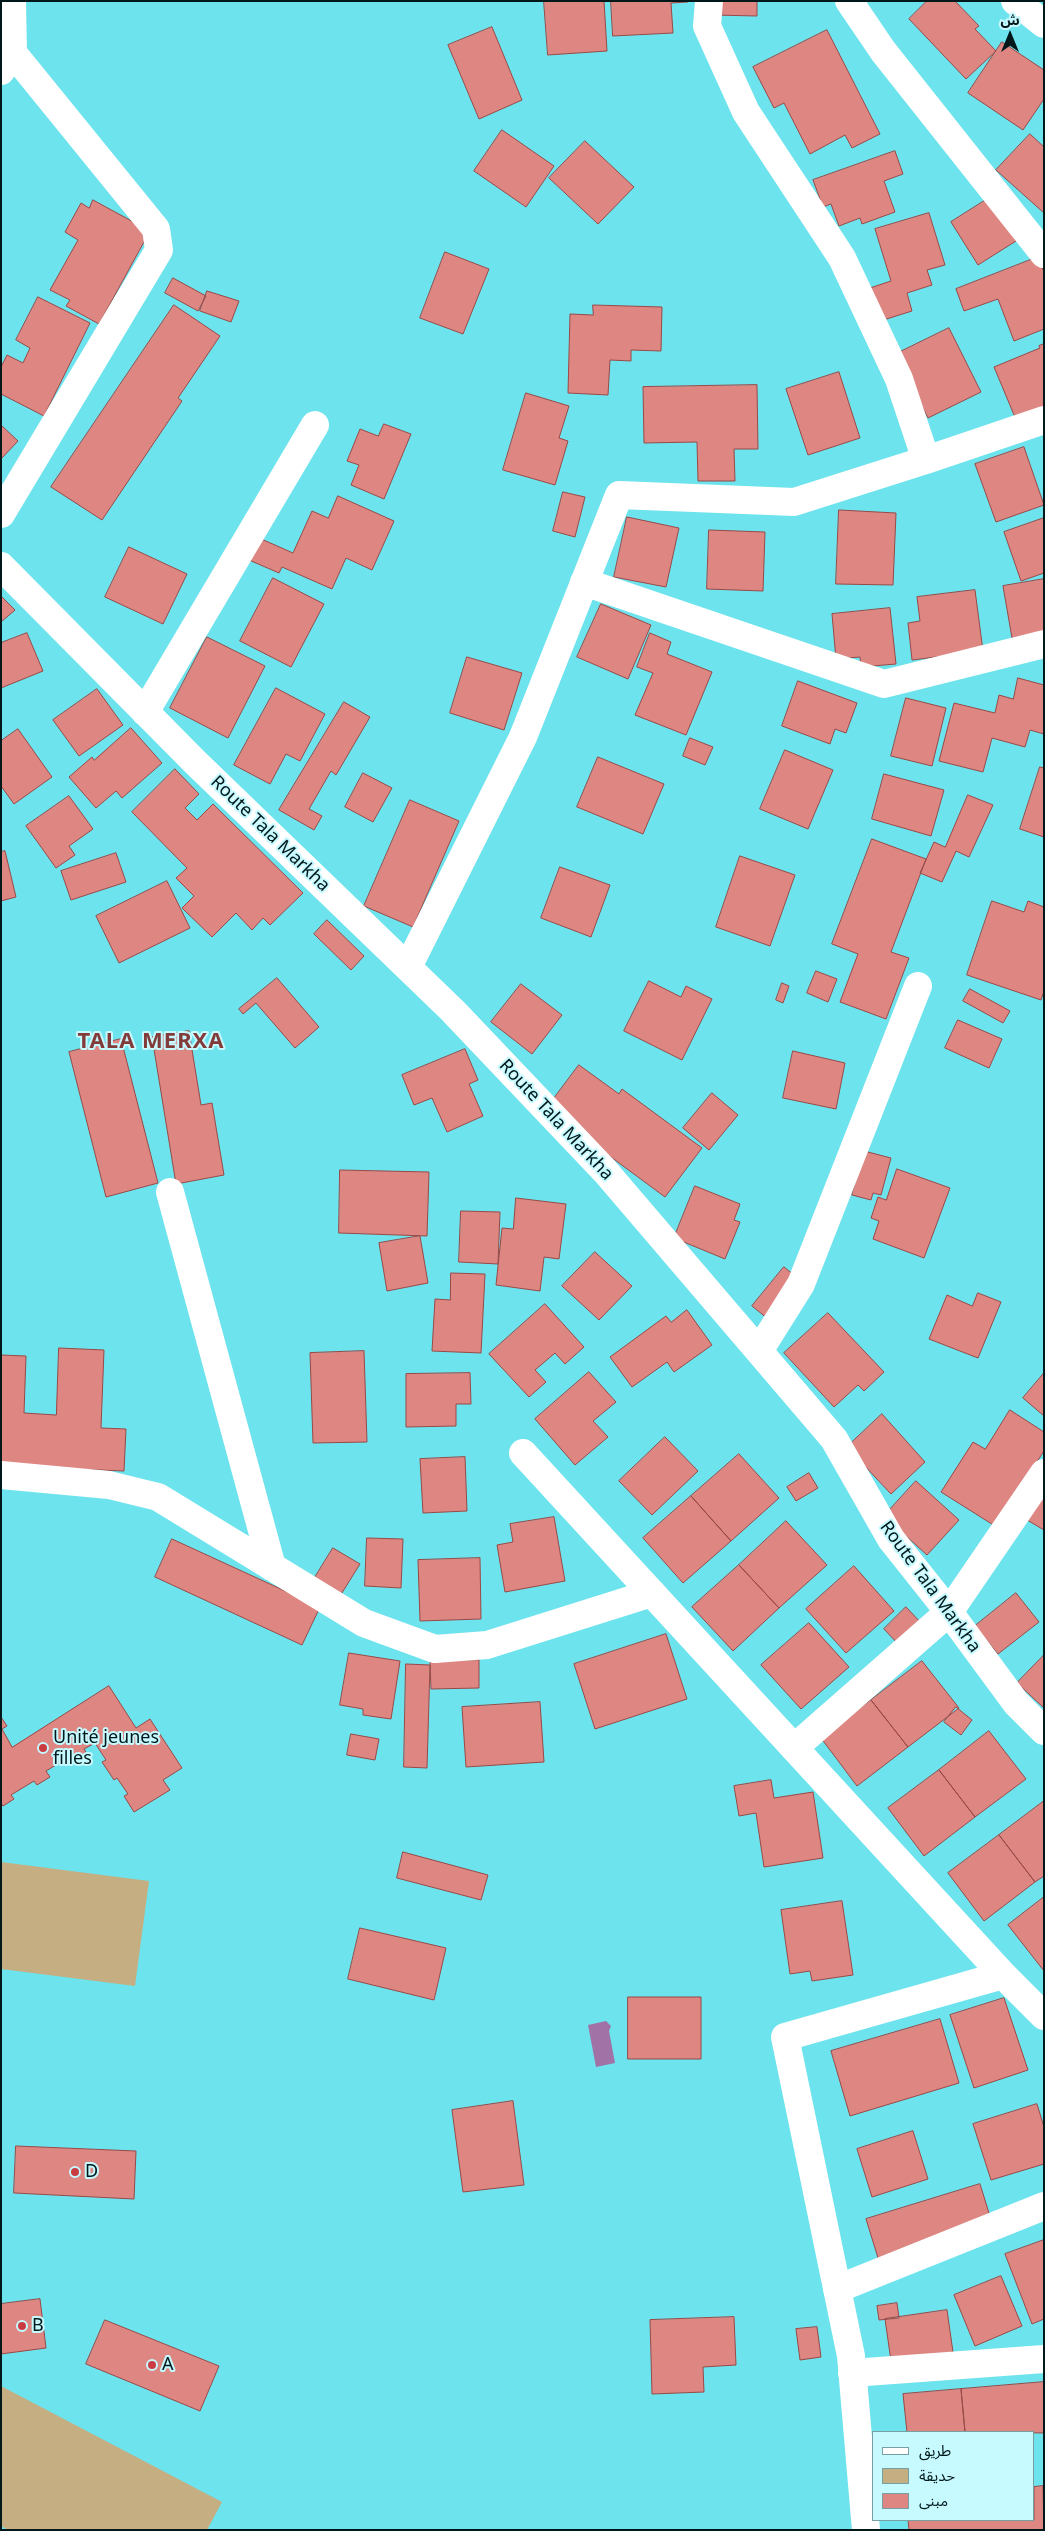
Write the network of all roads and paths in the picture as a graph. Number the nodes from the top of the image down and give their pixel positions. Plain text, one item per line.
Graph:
1 (12, 1) edge
2 (708, 1) edge
3 (849, 1) edge
4 (1015, 1) edge
5 (1044, 24) edge
6 (7, 62) edge
7 (1044, 254) edge
8 (1044, 420) edge
9 (315, 425) dead end
10 (926, 460) junction
11 (1, 514) edge
12 (1, 566) edge
13 (584, 582) junction
14 (1044, 644) edge
15 (145, 712) junction
16 (408, 967) junction
17 (918, 986) dead end
18 (170, 1192) dead end
19 (759, 1351) junction
20 (523, 1453) dead end
21 (1044, 1473) edge
22 (1, 1475) edge
23 (272, 1567) junction
24 (652, 1593) junction
25 (949, 1612) junction
26 (1044, 1731) edge
27 (794, 1748) junction
28 (1003, 1975) junction
29 (1044, 2016) edge
30 (1044, 2206) edge
31 (837, 2289) junction
32 (1044, 2359) edge
33 (852, 2373) junction
34 (866, 2530) edge

1 - 6 street
2 - 10 street
3 - 7 street
4 - 5 street
6 - 11 street
8 - 10 street
9 - 15 street
10 - 13 street
12 - 15 street, Route Tala Markha
13 - 14 street
13 - 16 street
15 - 16 street, Route Tala Markha
16 - 19 street, Route Tala Markha
17 - 19 street
18 - 23 street
19 - 25 street, Route Tala Markha
20 - 24 street
21 - 25 street
22 - 23 street
23 - 24 street
24 - 27 street
25 - 26 street, Route Tala Markha
25 - 27 street
27 - 28 street
28 - 29 street
28 - 31 street
30 - 31 street
31 - 33 street
32 - 33 street
33 - 34 street

